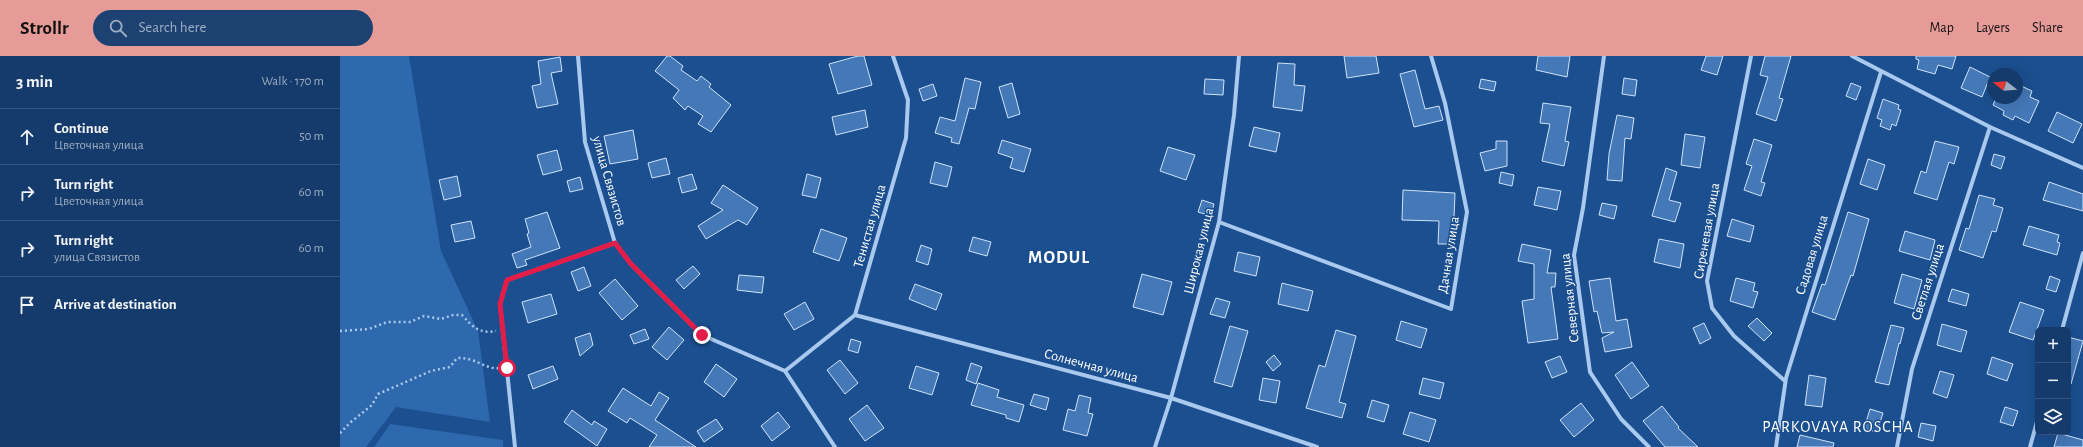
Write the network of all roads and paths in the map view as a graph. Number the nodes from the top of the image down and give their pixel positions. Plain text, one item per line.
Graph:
1 (578, 56) edge
2 (893, 56) edge
3 (1239, 56) edge
4 (1431, 56) edge
5 (1604, 56) edge
6 (1751, 56) edge
7 (1852, 56) edge
8 (1880, 72) junction
9 (1990, 127) junction
10 (2083, 168) edge
11 (1219, 222) junction
12 (615, 243) junction
13 (2083, 253) edge
14 (855, 315) junction
15 (2063, 327) edge
16 (503, 330) junction
17 (340, 331) edge
18 (507, 368) junction
19 (785, 371) junction
20 (1786, 381) junction
21 (1171, 398) junction
22 (2035, 429) edge
23 (340, 433) edge
24 (515, 447) edge
25 (835, 447) edge
26 (1155, 447) edge
27 (1317, 447) edge
28 (1649, 447) edge
29 (1776, 447) edge
30 (1897, 447) edge
31 (2030, 447) edge

1 - 12 street, улица Связистов
2 - 14 street, Тенистая улица
3 - 11 street, Широкая улица
4 - 11 street, Дачная улица
5 - 28 street, Северная улица
6 - 20 street, Сиреневая улица
7 - 8 street
8 - 9 street
8 - 20 street, Садовая улица
9 - 10 street
9 - 30 street, Светлая улица
11 - 21 street, Широкая улица
12 - 16 street
12 - 19 street, улица Связистов
13 - 15 street
14 - 19 street
14 - 21 street, Солнечная улица
16 - 17 path
16 - 18 street
18 - 23 path
18 - 24 street
19 - 25 street
20 - 29 street, Садовая улица
21 - 26 street, Широкая улица
21 - 27 street, Солнечная улица
22 - 31 street

